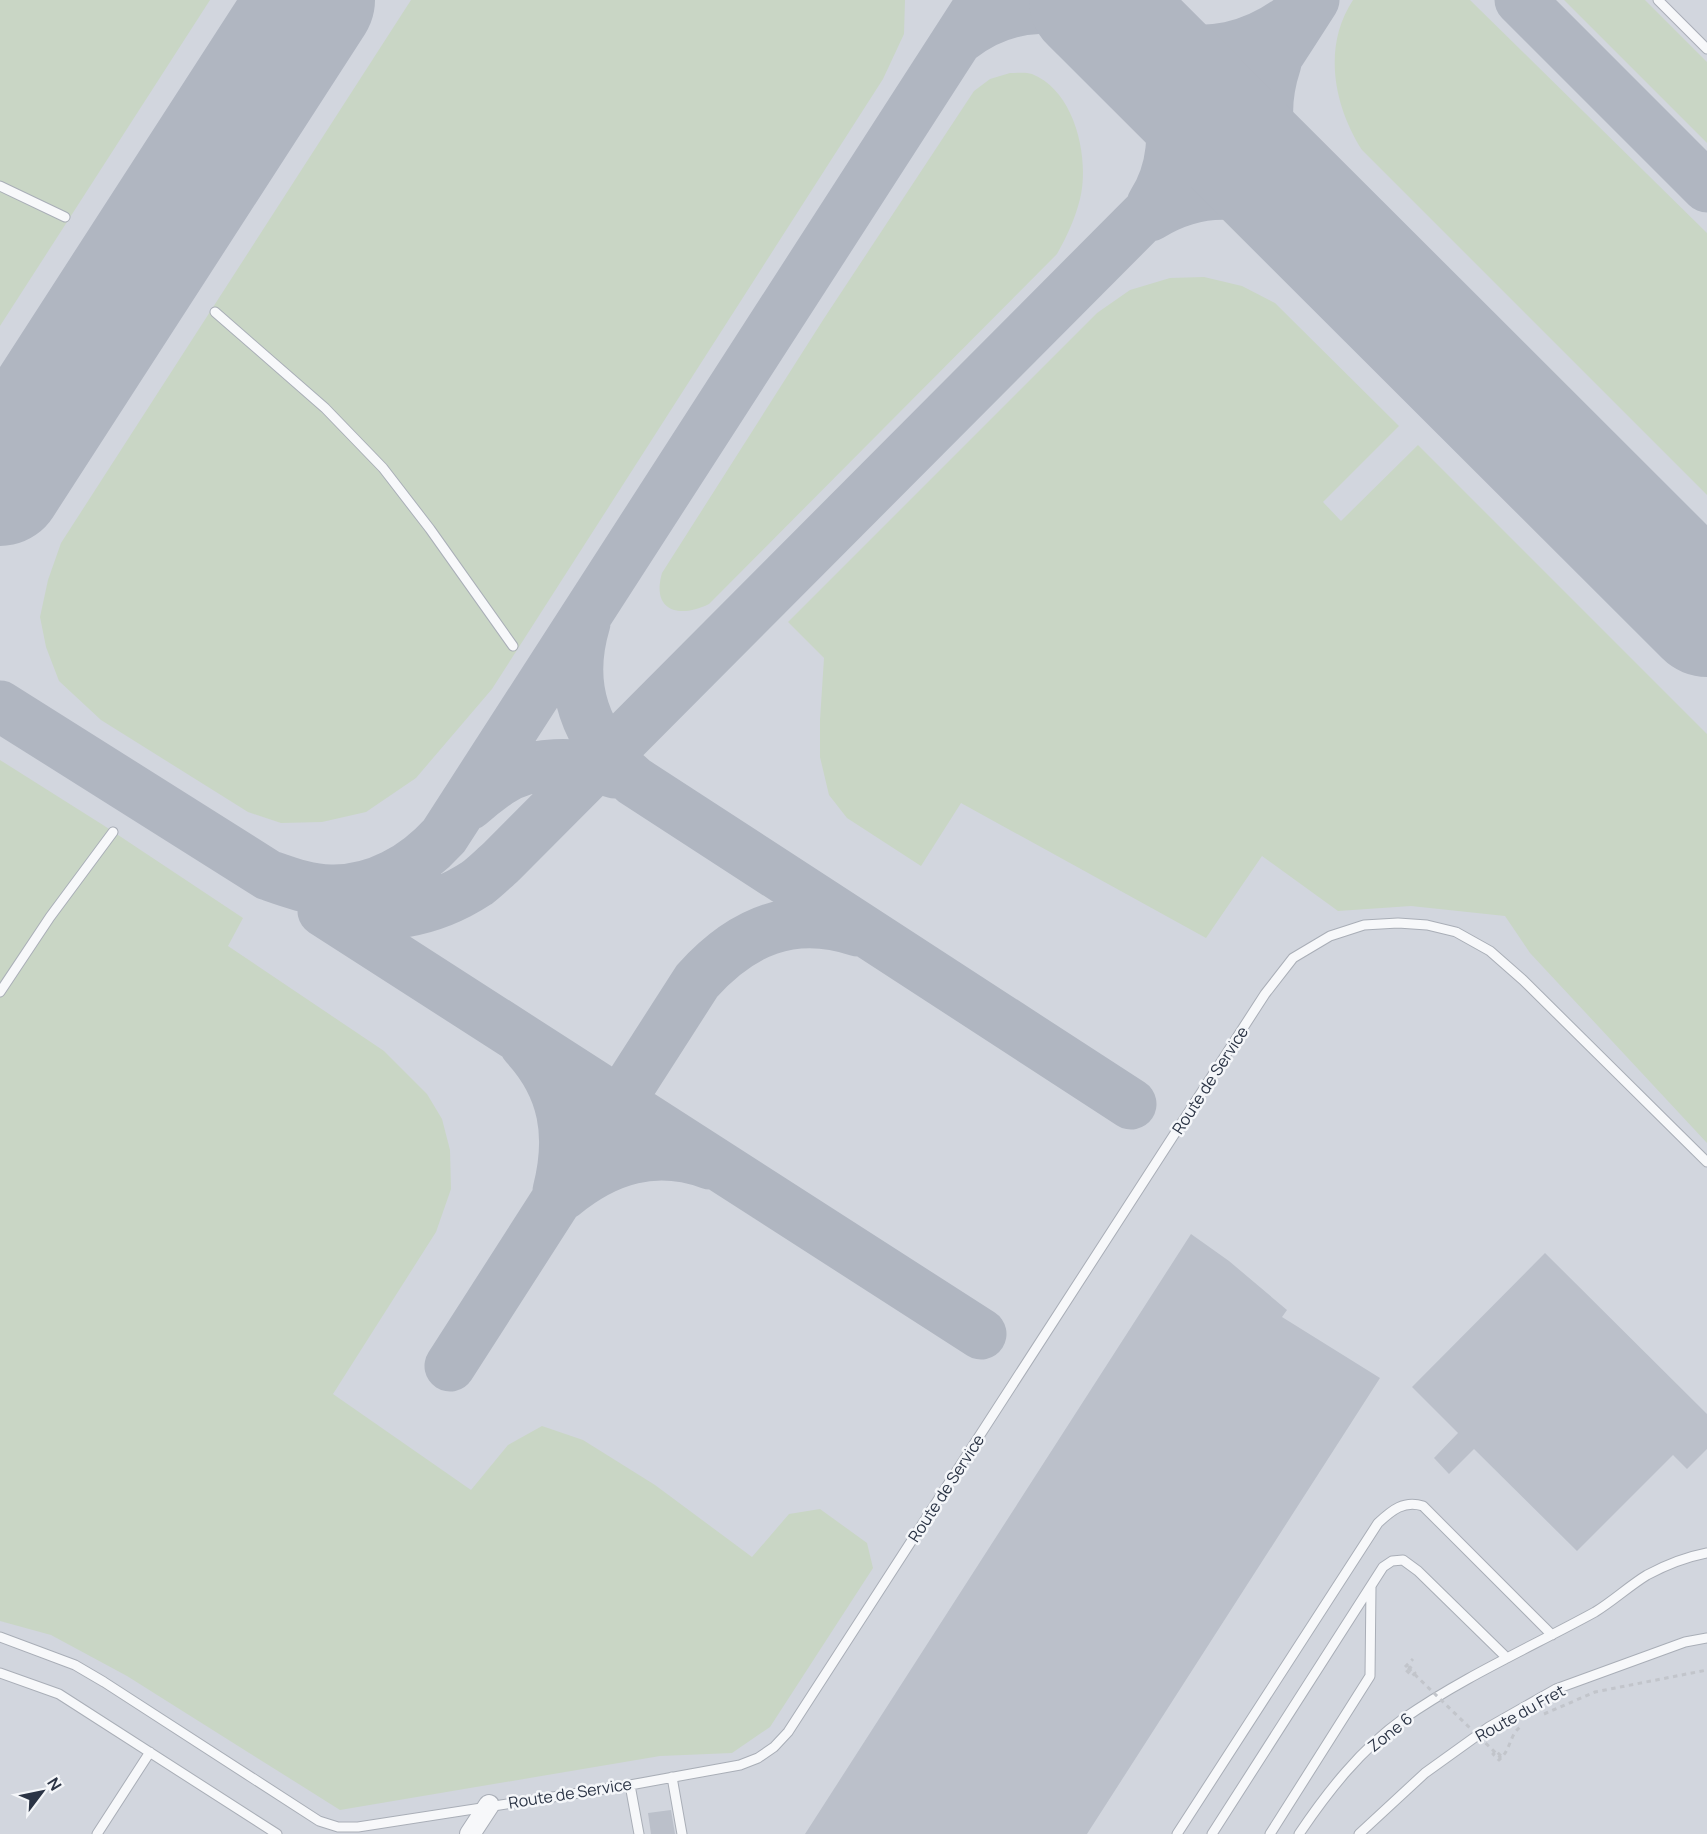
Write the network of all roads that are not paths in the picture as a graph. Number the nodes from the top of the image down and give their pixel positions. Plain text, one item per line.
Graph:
1 (1658, 0) edge
2 (1707, 49) edge
3 (0, 186) edge
4 (64, 216) dead end
5 (214, 312) dead end
6 (513, 646) dead end
7 (113, 832) dead end
8 (0, 992) edge
9 (1707, 1162) edge
10 (1707, 1553) edge
11 (1371, 1586) junction
12 (1552, 1635) junction
13 (0, 1637) edge
14 (1707, 1638) edge
15 (1507, 1658) junction
16 (0, 1673) edge
17 (150, 1752) junction
18 (672, 1777) junction
19 (630, 1785) junction
20 (489, 1805) junction
21 (97, 1834) edge
22 (277, 1834) edge
23 (470, 1834) edge
24 (639, 1834) edge
25 (682, 1834) edge
26 (1177, 1834) edge
27 (1212, 1834) edge
28 (1270, 1834) edge
29 (1299, 1834) edge
30 (1359, 1834) edge

1 - 2 lane
3 - 4 lane
5 - 6 lane
7 - 8 lane
9 - 18 lane, Route de Service
10 - 12 lane, Zone 6
11 - 15 lane
11 - 27 lane
11 - 28 lane
12 - 15 lane, Zone 6
12 - 26 lane
13 - 20 lane, Route de Service
14 - 30 lane, Route du Fret
15 - 29 lane, Zone 6
16 - 17 lane
17 - 21 lane
17 - 22 lane
18 - 19 lane, Route de Service
18 - 25 lane
19 - 20 lane, Route de Service
19 - 24 lane
20 - 23 street

